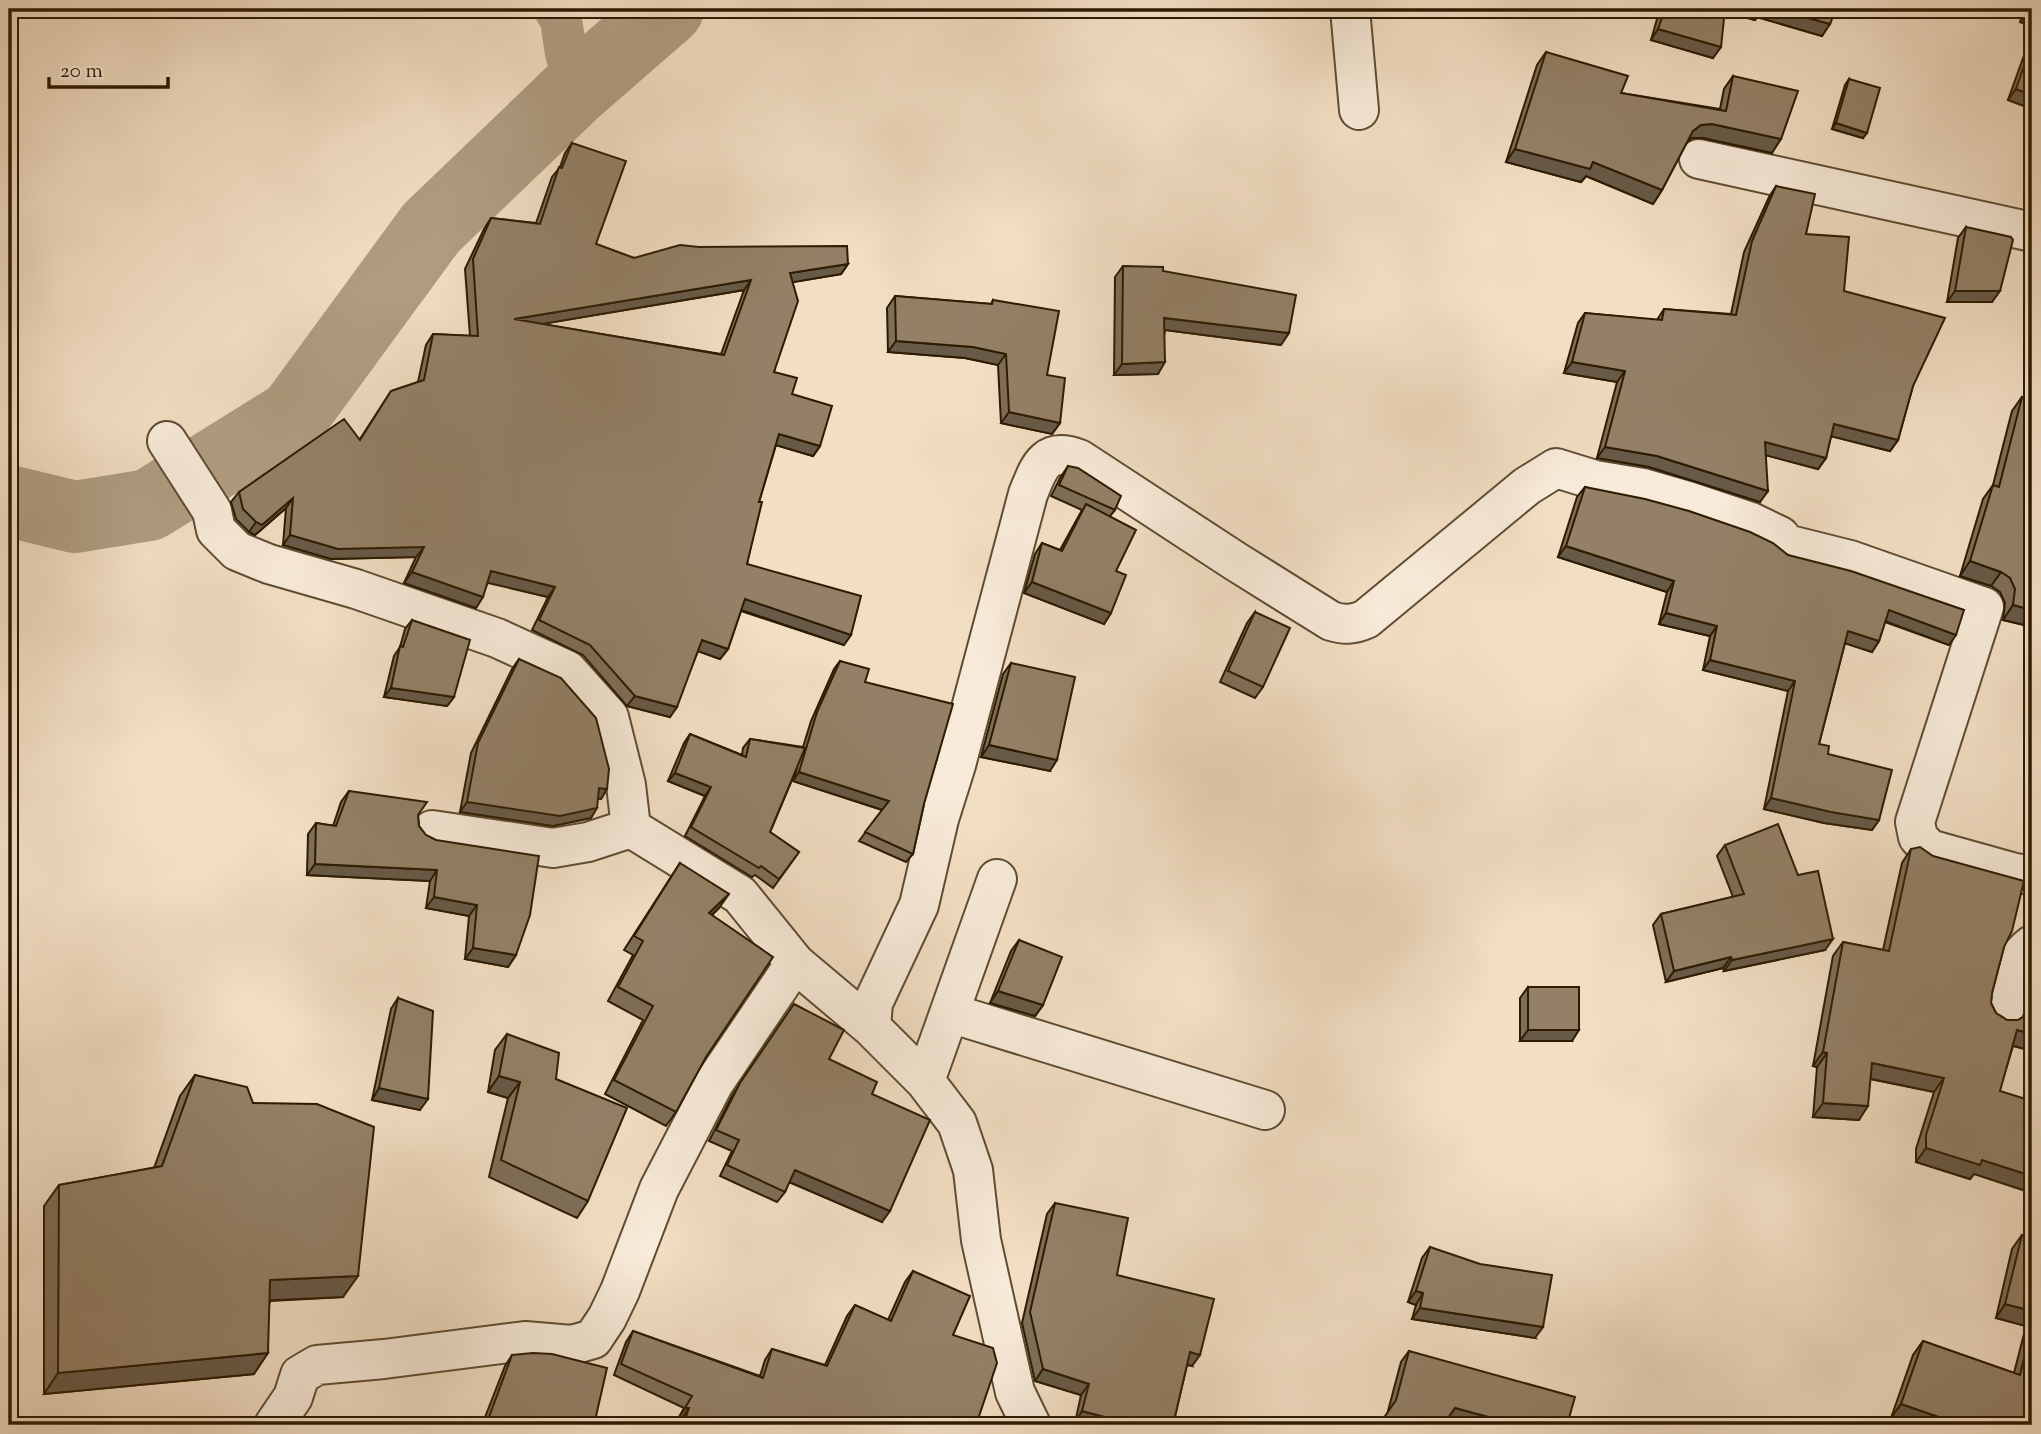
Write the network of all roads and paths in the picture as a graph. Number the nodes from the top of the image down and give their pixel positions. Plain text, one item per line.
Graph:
1 (1350, 9) edge
2 (1359, 110) dead end
3 (1699, 159) dead end
4 (2032, 232) edge
5 (167, 441) dead end
6 (631, 828) junction
7 (432, 830) dead end
8 (2032, 875) edge
9 (997, 879) dead end
10 (2032, 945) edge
11 (796, 963) junction
12 (950, 1013) junction
13 (2003, 1013) dead end
14 (870, 1027) junction
15 (925, 1081) junction
16 (1265, 1110) dead end
17 (274, 1425) edge
18 (1031, 1425) edge

1 - 2 street
3 - 4 street
5 - 6 street
6 - 7 street
6 - 11 street
8 - 14 street
9 - 12 street
10 - 13 street
11 - 14 street
11 - 17 street
12 - 15 street
12 - 16 street
14 - 15 street
15 - 18 street

